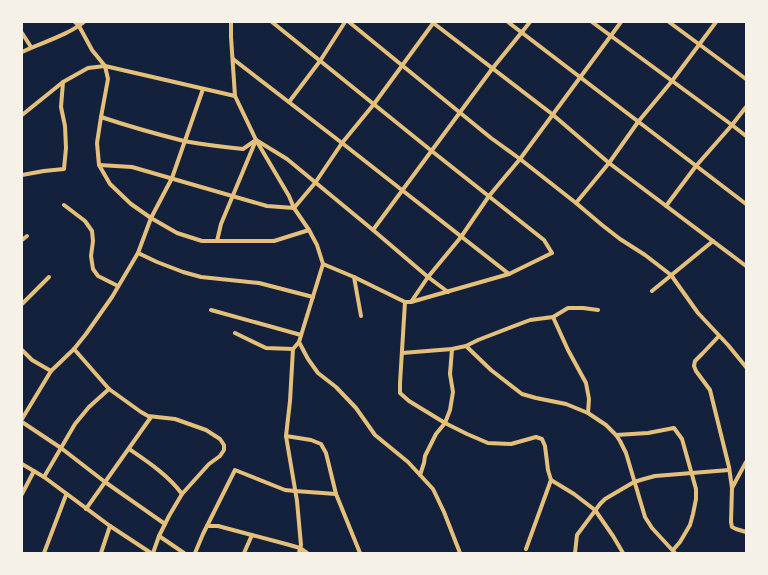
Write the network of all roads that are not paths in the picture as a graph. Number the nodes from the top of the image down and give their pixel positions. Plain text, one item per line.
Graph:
1 (75, 22) edge
2 (84, 22) edge
3 (230, 22) edge
4 (272, 22) edge
5 (345, 22) edge
6 (349, 22) edge
7 (433, 22) edge
8 (508, 22) edge
9 (530, 22) edge
10 (592, 22) edge
11 (621, 22) edge
12 (668, 22) edge
13 (716, 22) edge
14 (79, 26) junction
15 (22, 33) edge
16 (522, 33) junction
17 (610, 36) junction
18 (699, 44) junction
19 (31, 47) junction
20 (22, 52) edge
21 (232, 59) junction
22 (320, 61) junction
23 (105, 66) junction
24 (402, 66) junction
25 (492, 69) junction
26 (580, 78) junction
27 (746, 79) edge
28 (672, 81) junction
29 (63, 82) junction
30 (203, 89) junction
31 (236, 96) junction
32 (289, 102) junction
33 (374, 104) junction
34 (746, 107) edge
35 (460, 112) junction
36 (552, 114) junction
37 (22, 115) edge
38 (101, 116) junction
39 (638, 122) junction
40 (732, 125) junction
41 (746, 136) edge
42 (256, 140) junction
43 (186, 141) junction
44 (342, 143) junction
45 (432, 151) junction
46 (520, 159) junction
47 (609, 163) junction
48 (99, 165) junction
49 (696, 166) junction
50 (22, 175) edge
51 (172, 178) junction
52 (315, 183) junction
53 (403, 191) junction
54 (232, 196) junction
55 (489, 196) junction
56 (576, 203) junction
57 (746, 204) edge
58 (64, 205) dead end
59 (666, 206) junction
60 (294, 208) junction
61 (151, 218) junction
62 (309, 230) junction
63 (373, 230) junction
64 (27, 236) dead end
65 (461, 237) junction
66 (22, 240) edge
67 (217, 241) junction
68 (713, 241) junction
69 (138, 253) junction
70 (323, 264) junction
71 (746, 266) edge
72 (509, 274) junction
73 (671, 275) junction
74 (49, 277) dead end
75 (354, 277) junction
76 (428, 277) junction
77 (118, 286) junction
78 (652, 291) dead end
79 (448, 292) junction
80 (313, 297) junction
81 (405, 302) junction
82 (411, 302) junction
83 (22, 304) edge
84 (211, 310) dead end
85 (598, 310) dead end
86 (361, 316) dead end
87 (553, 317) junction
88 (235, 333) dead end
89 (301, 335) junction
90 (719, 336) junction
91 (299, 342) junction
92 (466, 346) junction
93 (74, 349) junction
94 (294, 349) junction
95 (452, 349) junction
96 (22, 350) edge
97 (402, 353) junction
98 (746, 368) edge
99 (51, 371) junction
100 (109, 389) junction
101 (588, 413) junction
102 (151, 416) junction
103 (22, 420) edge
104 (445, 423) junction
105 (616, 435) junction
106 (286, 436) junction
107 (61, 448) junction
108 (129, 449) junction
109 (746, 462) edge
110 (22, 464) edge
111 (730, 470) junction
112 (34, 471) junction
113 (691, 473) junction
114 (420, 475) junction
115 (44, 477) junction
116 (551, 480) junction
117 (105, 482) junction
118 (634, 482) junction
119 (732, 488) junction
120 (295, 491) junction
121 (22, 494) edge
122 (66, 494) junction
123 (182, 494) junction
124 (336, 494) junction
125 (86, 509) junction
126 (595, 510) junction
127 (165, 524) junction
128 (110, 526) junction
129 (206, 526) junction
130 (746, 532) edge
131 (252, 535) junction
132 (159, 536) junction
133 (526, 549) dead end
134 (300, 551) edge
135 (674, 552) edge
136 (44, 553) edge
137 (101, 553) edge
138 (152, 553) edge
139 (184, 553) edge
140 (195, 553) edge
141 (244, 553) edge
142 (307, 553) edge
143 (360, 553) edge
144 (460, 553) edge
145 (575, 553) edge
146 (622, 553) edge

1 - 14 street
2 - 14 street
3 - 21 street
4 - 22 street
5 - 22 street
6 - 24 street
7 - 24 street
7 - 25 street
8 - 16 street
9 - 16 street
10 - 17 street
11 - 17 street
12 - 18 street
13 - 18 street
14 - 19 street
14 - 23 street
15 - 19 street
16 - 25 street
16 - 26 street
17 - 26 street
17 - 28 street
18 - 27 street
18 - 28 street
19 - 20 street
21 - 31 street
21 - 32 street
22 - 32 street
22 - 33 street
23 - 29 street
23 - 30 street
23 - 38 street
24 - 33 street
24 - 35 street
25 - 35 street
25 - 36 street
26 - 36 street
26 - 39 street
28 - 39 street
28 - 40 street
29 - 37 street
29 - 50 street
30 - 31 street
30 - 43 street
31 - 42 street
32 - 44 street
33 - 44 street
33 - 45 street
34 - 40 street
35 - 45 street
35 - 46 street
36 - 46 street
36 - 47 street
38 - 43 street
38 - 48 street
39 - 47 street
39 - 49 street
40 - 41 street
40 - 49 street
42 - 43 street
42 - 52 street
42 - 54 street
42 - 60 street
43 - 51 street
44 - 52 street
44 - 53 street
45 - 53 street
45 - 55 street
46 - 55 street
46 - 56 street
47 - 56 street
47 - 59 street
48 - 51 street
48 - 61 street
49 - 57 street
49 - 59 street
51 - 54 street
51 - 61 street
52 - 60 street
52 - 63 street
53 - 63 street
53 - 65 street
54 - 60 street
54 - 67 street
55 - 65 street
55 - 72 street
56 - 73 street
58 - 77 street
59 - 68 street
60 - 62 street
61 - 67 street
61 - 69 street
62 - 67 street
62 - 70 street
63 - 76 street
64 - 66 street
65 - 72 street
65 - 76 street
68 - 71 street
68 - 73 street
69 - 77 street
69 - 80 street
70 - 75 street
70 - 80 street
72 - 79 street
73 - 78 street
73 - 90 street
74 - 83 street
75 - 81 street
75 - 86 street
76 - 79 street
76 - 82 street
77 - 93 street
79 - 82 street
80 - 89 street
81 - 82 street
81 - 97 street
84 - 89 street
85 - 87 street
87 - 92 street
87 - 101 street
88 - 94 street
89 - 91 street
90 - 98 street
90 - 111 street
91 - 94 street
91 - 114 street
92 - 95 street
92 - 101 street
93 - 99 street
93 - 100 street
94 - 106 street
95 - 97 street
95 - 104 street
96 - 99 street
97 - 104 street
99 - 103 street
100 - 102 street
100 - 107 street
101 - 105 street
102 - 108 street
102 - 123 street
103 - 107 street
104 - 114 street
104 - 116 street
105 - 113 street
105 - 118 street
106 - 120 street
106 - 124 street
107 - 115 street
107 - 117 street
108 - 117 street
108 - 123 street
109 - 119 street
110 - 112 street
111 - 113 street
111 - 119 street
112 - 115 street
112 - 121 street
113 - 118 street
113 - 135 street
114 - 144 street
115 - 122 street
116 - 126 street
116 - 133 street
117 - 125 street
117 - 127 street
118 - 126 street
118 - 135 street
119 - 130 street
120 - 124 street
120 - 129 street
120 - 134 street
122 - 125 street
122 - 136 street
123 - 127 street
124 - 143 street
125 - 128 street
126 - 145 street
126 - 146 street
127 - 132 street
128 - 137 street
128 - 138 street
129 - 131 street
129 - 140 street
131 - 134 street
131 - 141 street
132 - 138 street
132 - 139 street
134 - 142 street

